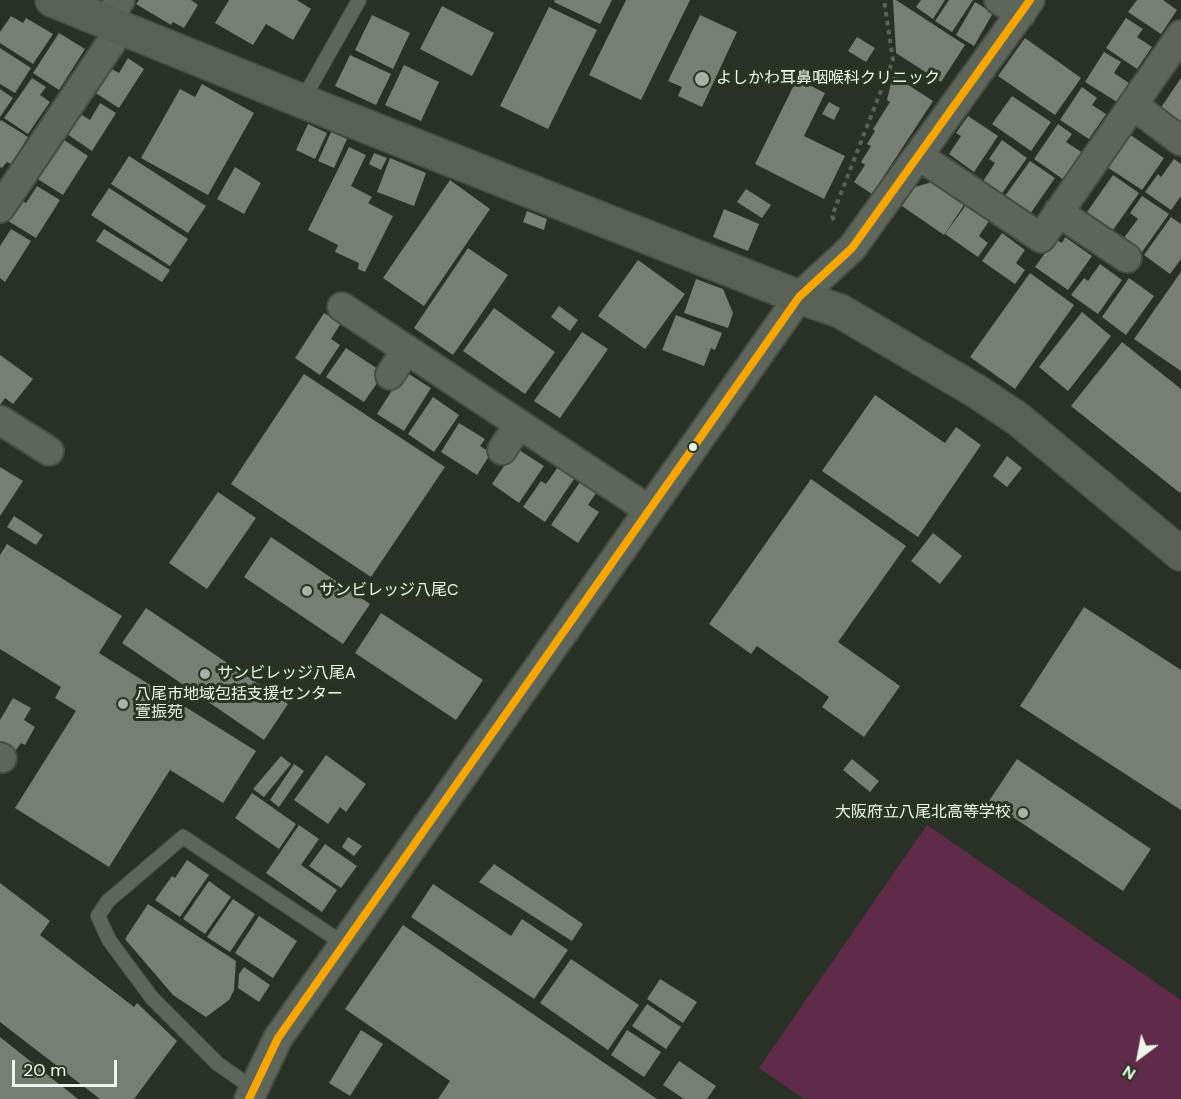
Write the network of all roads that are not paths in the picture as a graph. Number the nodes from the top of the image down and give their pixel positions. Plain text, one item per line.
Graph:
1 (52, 0) edge
2 (359, 0) edge
3 (1016, 5) edge
4 (116, 17) edge
5 (1181, 35) edge
6 (302, 101) junction
7 (1132, 105) junction
8 (1181, 141) edge
9 (919, 156) junction
10 (0, 208) edge
11 (1058, 212) junction
12 (1127, 258) dead end
13 (799, 297) junction
14 (342, 307) dead end
15 (406, 350) junction
16 (390, 375) dead end
17 (0, 420) edge
18 (519, 424) junction
19 (502, 450) dead end
20 (49, 451) dead end
21 (649, 510) junction
22 (1181, 554) edge
23 (344, 944) junction
24 (251, 1094) edge

1 - 4 street
2 - 6 lane
3 - 9 street
4 - 6 street
4 - 10 street
5 - 7 street
6 - 13 street
7 - 8 street
7 - 11 street
9 - 11 street
9 - 13 street
11 - 12 street
13 - 21 street
13 - 22 street
14 - 15 street
15 - 16 street
15 - 18 street
17 - 20 street
18 - 19 street
18 - 21 street
21 - 23 street
23 - 24 street
23 - 24 lane

